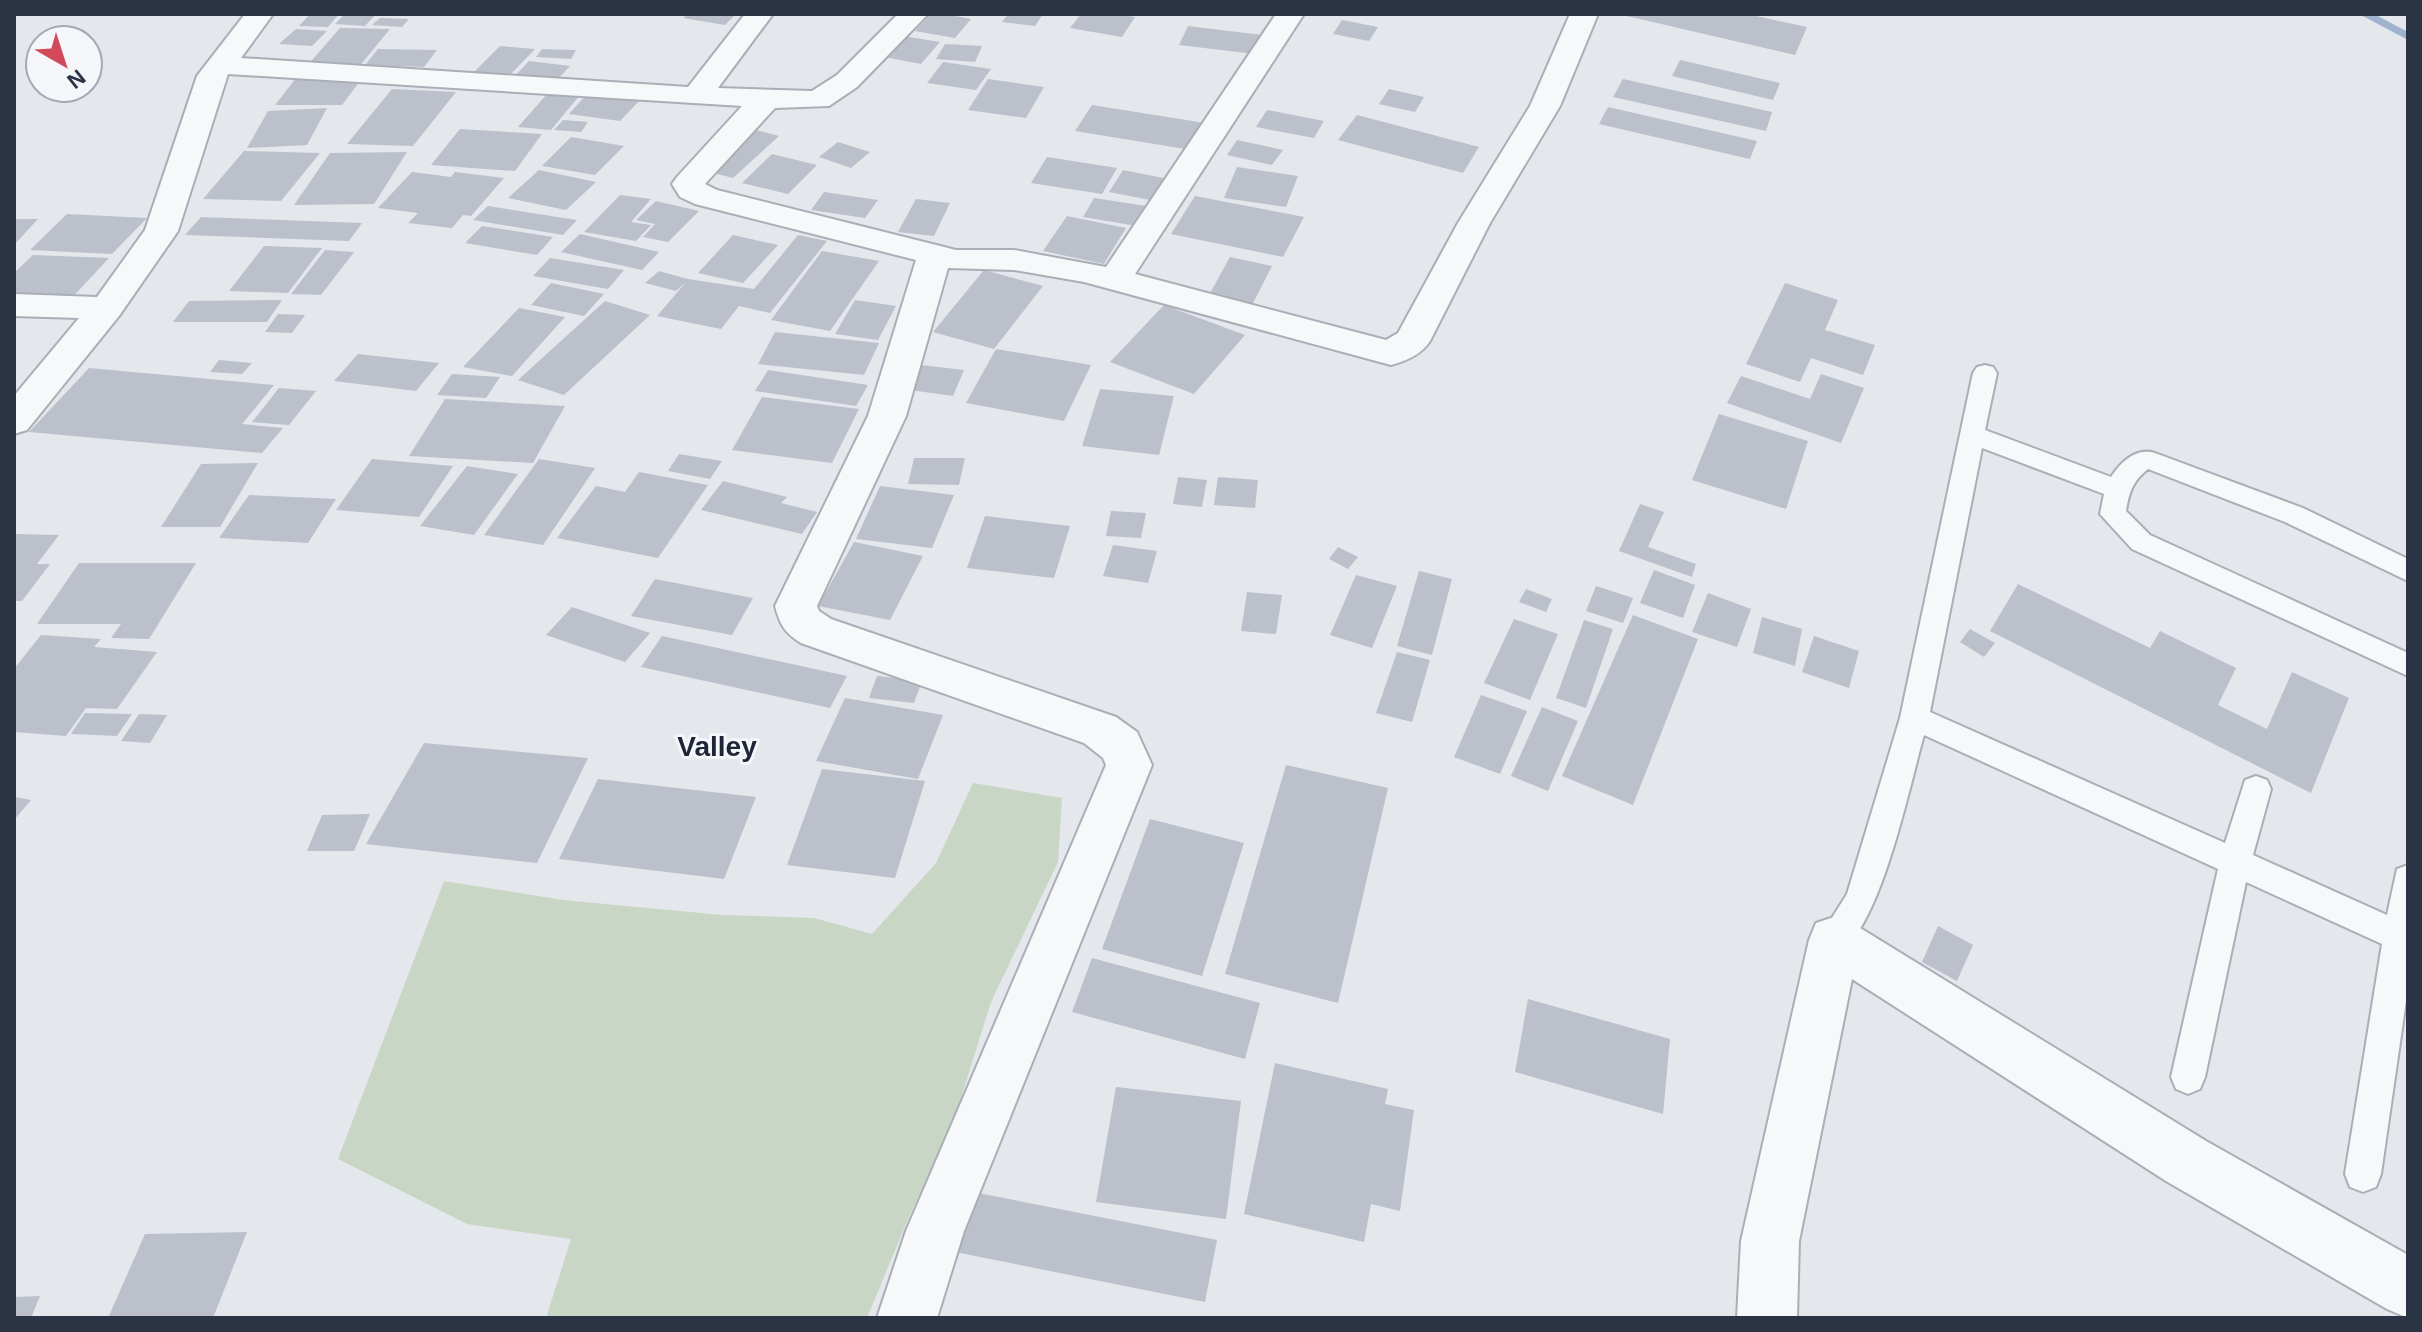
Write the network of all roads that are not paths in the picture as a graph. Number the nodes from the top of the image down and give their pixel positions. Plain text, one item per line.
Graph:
1 (259, 14) edge
2 (759, 14) edge
3 (914, 14) edge
4 (1290, 14) edge
5 (1584, 14) edge
6 (220, 65) junction
7 (696, 96) junction
8 (766, 99) junction
9 (935, 255) junction
10 (1114, 280) junction
11 (14, 305) edge
12 (107, 308) junction
13 (1985, 373) dead end
14 (14, 421) edge
15 (1973, 435) junction
16 (2117, 489) junction
17 (2408, 571) edge
18 (2408, 665) edge
19 (1914, 718) junction
20 (2256, 789) dead end
21 (2235, 863) junction
22 (2408, 879) edge
23 (2397, 935) junction
24 (1834, 940) junction
25 (2188, 1077) dead end
26 (2363, 1174) dead end
27 (2408, 1288) edge
28 (907, 1318) edge
29 (1767, 1318) edge

1 - 6 street
2 - 7 street
3 - 8 street
4 - 10 street
5 - 10 street
6 - 7 street
6 - 12 street
7 - 8 street
8 - 9 street
9 - 10 street
9 - 28 street
11 - 12 street
12 - 14 street
13 - 15 lane
15 - 16 lane
15 - 19 lane
16 - 17 lane
16 - 18 lane
19 - 21 lane
19 - 24 lane
20 - 21 lane
21 - 23 lane
21 - 25 lane
22 - 23 lane
23 - 26 lane
24 - 27 street
24 - 29 street

